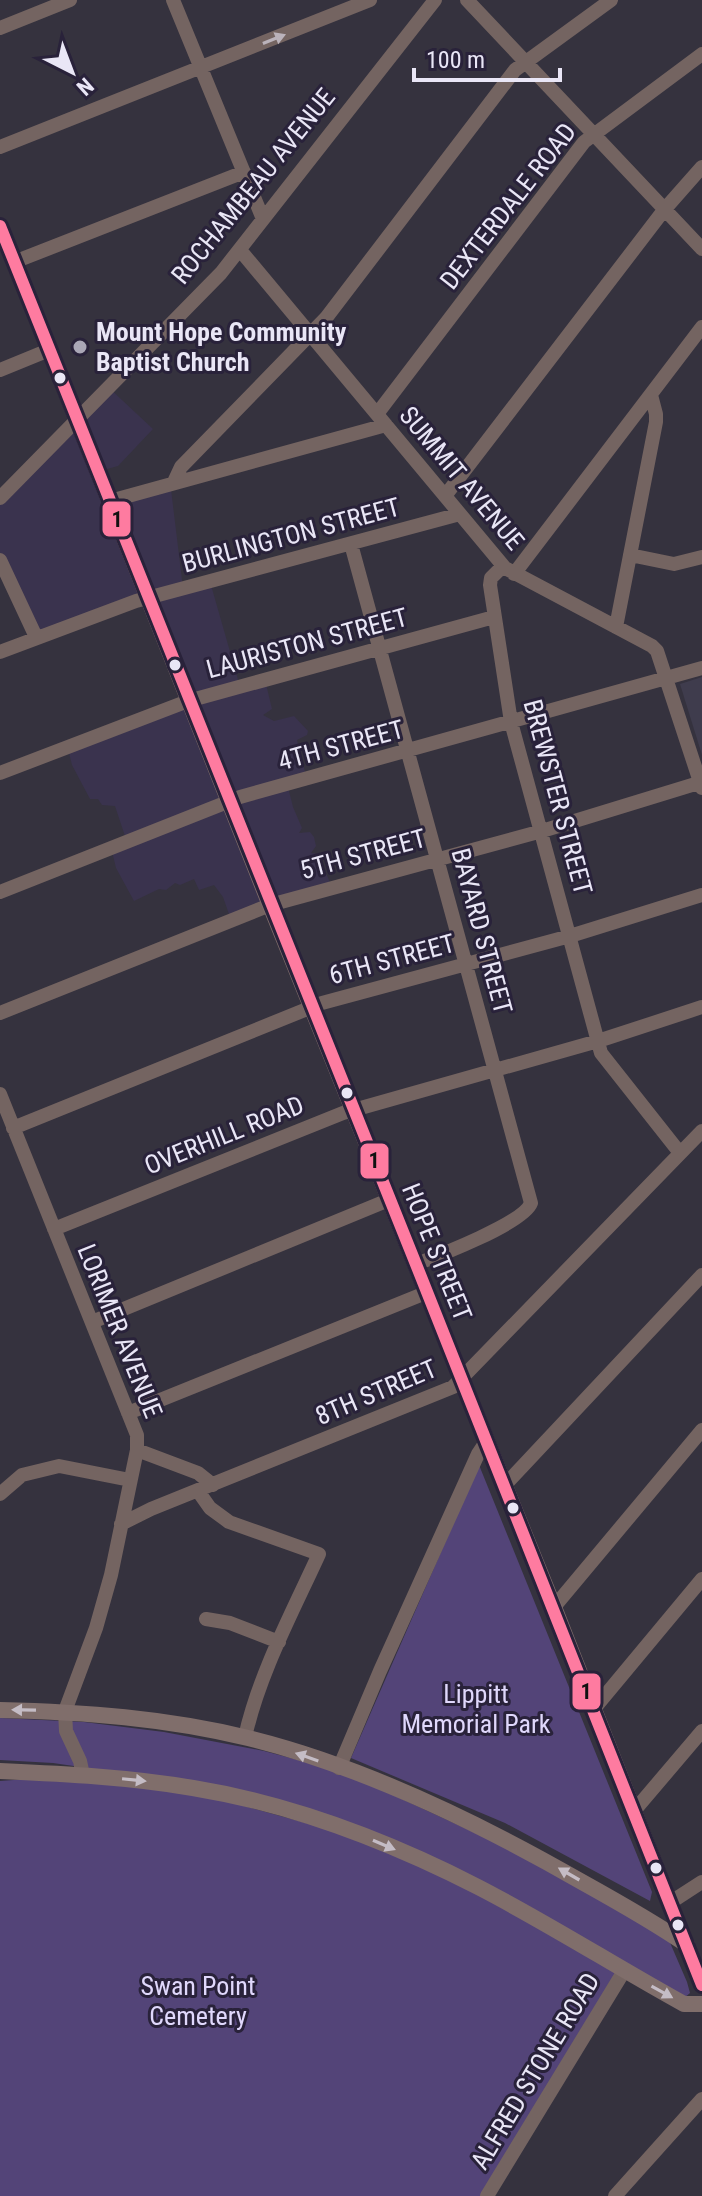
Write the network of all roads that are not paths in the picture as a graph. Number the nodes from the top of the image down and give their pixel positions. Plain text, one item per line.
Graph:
1 (70, 0) edge
2 (173, 0) edge
3 (370, 0) edge
4 (435, 0) edge
5 (467, 0) edge
6 (611, 0) edge
7 (51, 3) edge
8 (0, 28) edge
9 (702, 54) edge
10 (526, 63) junction
11 (201, 69) junction
12 (593, 135) junction
13 (0, 147) edge
14 (702, 167) edge
15 (244, 172) junction
16 (664, 210) junction
17 (263, 219) junction
18 (0, 226) edge
19 (702, 249) edge
20 (240, 250) junction
21 (8, 255) edge
22 (702, 327) edge
23 (311, 335) junction
24 (49, 350) junction
25 (0, 370) edge
26 (651, 395) junction
27 (77, 418) junction
28 (382, 420) junction
29 (174, 482) junction
30 (445, 496) junction
31 (0, 498) edge
32 (110, 501) junction
33 (460, 514) junction
34 (351, 544) junction
35 (630, 555) junction
36 (702, 557) edge
37 (0, 560) edge
38 (509, 570) junction
39 (148, 598) junction
40 (494, 617) junction
41 (616, 627) junction
42 (36, 637) junction
43 (380, 649) junction
44 (0, 652) edge
45 (702, 668) edge
46 (666, 680) junction
47 (188, 701) junction
48 (511, 722) junction
49 (408, 751) junction
50 (0, 773) edge
51 (701, 784) edge
52 (229, 802) junction
53 (542, 831) junction
54 (438, 859) junction
55 (0, 892) edge
56 (702, 895) edge
57 (270, 905) junction
58 (570, 936) junction
59 (466, 964) junction
60 (702, 1007) edge
61 (311, 1008) junction
62 (0, 1013) edge
63 (598, 1041) junction
64 (496, 1069) junction
65 (0, 1094) edge
66 (352, 1111) junction
67 (13, 1128) junction
68 (702, 1131) edge
69 (680, 1153) junction
70 (391, 1199) junction
71 (54, 1229) junction
72 (416, 1264) junction
73 (702, 1275) edge
74 (428, 1292) junction
75 (92, 1322) junction
76 (461, 1379) junction
77 (128, 1413) junction
78 (702, 1430) edge
79 (486, 1442) junction
80 (137, 1450) junction
81 (130, 1480) junction
82 (213, 1485) junction
83 (505, 1485) junction
84 (198, 1491) junction
85 (0, 1494) edge
86 (121, 1524) junction
87 (702, 1579) edge
88 (554, 1607) junction
89 (206, 1619) dead end
90 (279, 1642) junction
91 (0, 1710) edge
92 (593, 1710) junction
93 (65, 1711) junction
94 (702, 1731) edge
95 (245, 1737) junction
96 (339, 1768) junction
97 (0, 1771) edge
98 (83, 1775) junction
99 (634, 1811) junction
100 (702, 1882) edge
101 (671, 1902) junction
102 (636, 1913) junction
103 (687, 1945) junction
104 (624, 1971) junction
105 (702, 1985) edge
106 (702, 2004) edge
107 (702, 2099) edge
108 (487, 2196) edge
109 (615, 2196) edge

1 - 7 street
2 - 11 street
11 -> 3 street
4 - 17 street, ROCHAMBEAU AVENUE
5 - 10 street
6 - 10 street
7 - 8 street
9 - 12 street, DEXTERDALE ROAD
10 - 12 street
10 - 23 street
11 - 13 street
11 - 15 street
12 - 16 street
12 - 28 street, DEXTERDALE ROAD
14 - 16 street
15 - 17 street
15 - 21 street
16 - 19 street
16 - 30 street
17 - 20 street, ROCHAMBEAU AVENUE
18 - 21 main road, HOPE STREET
20 - 23 street, SUMMIT AVENUE
20 - 27 street, ROCHAMBEAU AVENUE
21 - 24 main road, HOPE STREET
22 - 26 street
23 - 28 street, SUMMIT AVENUE
23 - 29 street
24 - 25 street
24 - 27 main road, HOPE STREET
26 - 35 street
26 - 38 street
27 - 31 street, ROCHAMBEAU AVENUE
27 - 32 main road, HOPE STREET
28 - 29 street
28 - 30 street, SUMMIT AVENUE
29 - 32 street
30 - 33 street, SUMMIT AVENUE
32 - 39 main road, HOPE STREET
33 - 34 street, BURLINGTON STREET
33 - 38 street, SUMMIT AVENUE
34 - 39 street, BURLINGTON STREET
34 - 43 street, BAYARD STREET
35 - 36 street
35 - 41 street
37 - 42 street
38 - 40 street, BREWSTER STREET
38 - 41 street, SUMMIT AVENUE
39 - 42 street, BURLINGTON STREET
39 - 47 main road, HOPE STREET
40 - 43 street, LAURISTON STREET
40 - 48 street, BREWSTER STREET
41 - 46 street, SUMMIT AVENUE
42 - 44 street, BURLINGTON STREET
43 - 47 street, LAURISTON STREET
43 - 49 street, BAYARD STREET
45 - 46 street, 4TH STREET
46 - 48 street, 4TH STREET
46 - 51 street, SUMMIT AVENUE
47 - 50 street, LAURISTON STREET
47 - 52 main road, HOPE STREET
48 - 49 street, 4TH STREET
48 - 53 street, BREWSTER STREET
49 - 52 street, 4TH STREET
49 - 54 street, BAYARD STREET
51 - 53 street, 5TH STREET
52 - 55 street, 4TH STREET
52 - 57 main road, HOPE STREET
53 - 54 street, 5TH STREET
53 - 58 street, BREWSTER STREET
54 - 57 street, 5TH STREET
54 - 59 street, BAYARD STREET
56 - 58 street, 6TH STREET
57 - 61 main road, HOPE STREET
57 - 62 street, 5TH STREET
58 - 59 street, 6TH STREET
58 - 63 street, BREWSTER STREET
59 - 61 street, 6TH STREET
59 - 64 street, BAYARD STREET
60 - 63 street, OVERHILL ROAD
61 - 66 main road, HOPE STREET
61 - 67 street, 6TH STREET
63 - 64 street, OVERHILL ROAD
63 - 69 street, BREWSTER STREET
64 - 66 street, OVERHILL ROAD
64 - 72 street, BAYARD STREET
65 - 67 street, LORIMER AVENUE
66 - 70 main road, HOPE STREET
66 - 71 street, OVERHILL ROAD
67 - 71 street, LORIMER AVENUE
68 - 69 street, 8TH STREET
69 - 76 street, 8TH STREET
70 - 72 main road, HOPE STREET
70 - 75 street
71 - 75 street, LORIMER AVENUE
72 - 74 main road, HOPE STREET
73 - 83 street
74 - 76 main road, HOPE STREET
74 - 77 street
75 - 77 street, LORIMER AVENUE
76 - 79 main road, HOPE STREET
76 - 82 street, 8TH STREET
77 - 80 street, LORIMER AVENUE
78 - 88 street
79 - 83 main road, HOPE STREET
79 - 96 street
80 - 81 street, LORIMER AVENUE
80 - 82 street
81 - 85 street
81 - 86 street, LORIMER AVENUE
82 - 84 street, 8TH STREET
83 - 88 main road, HOPE STREET
84 - 86 street, 8TH STREET
84 - 90 street
86 - 93 street, LORIMER AVENUE
87 - 92 street
88 - 92 main road, HOPE STREET
89 - 90 street
90 - 95 street
93 -> 91 main road
92 - 99 main road, HOPE STREET
93 - 95 main road
93 - 98 street
94 - 99 street
96 -> 95 main road
102 -> 96 main road
97 - 98 main road
98 -> 104 main road
99 - 101 main road, HOPE STREET
100 - 101 street
101 - 102 main road
101 - 103 main road, HOPE STREET
102 - 103 main road
103 - 105 main road, HOPE STREET
104 -> 106 main road
104 - 108 street, ALFRED STONE ROAD
107 - 109 street

